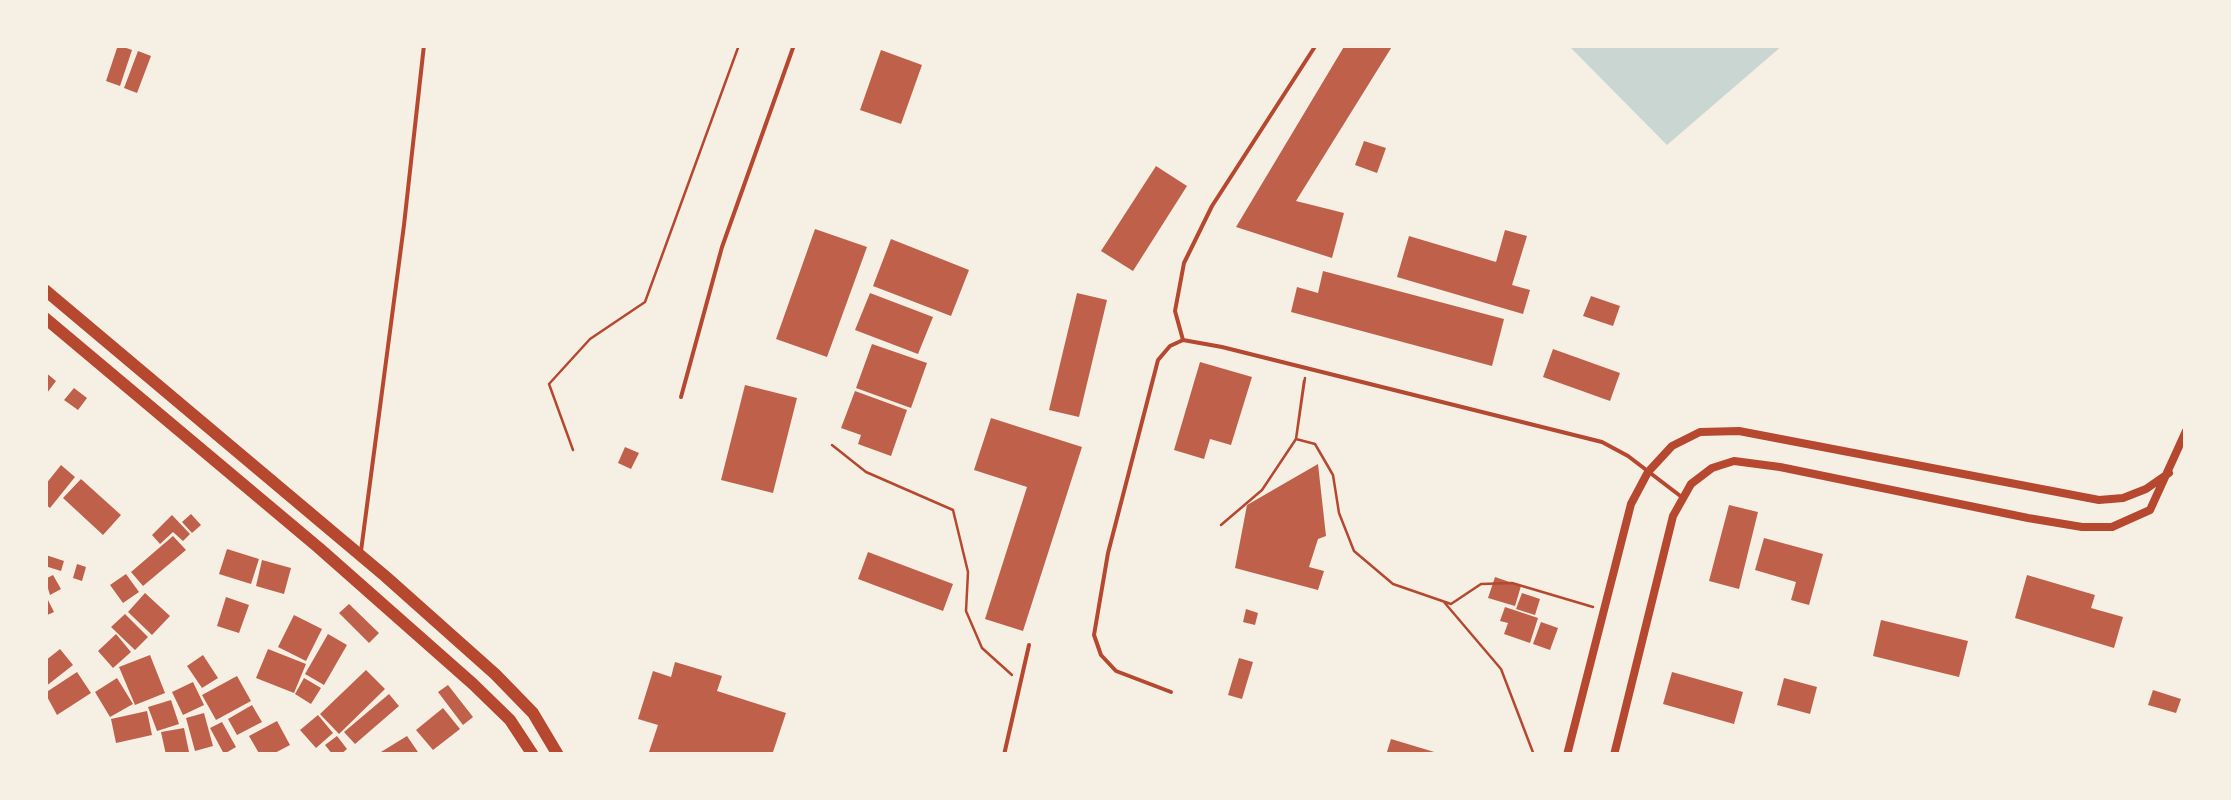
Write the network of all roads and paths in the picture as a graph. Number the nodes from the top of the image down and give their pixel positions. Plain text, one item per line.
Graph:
1 (424, 45) edge
2 (739, 45) edge
3 (794, 45) edge
4 (1316, 45) edge
5 (45, 290) edge
6 (45, 318) edge
7 (1183, 340) junction
8 (1306, 368) junction
9 (682, 397) dead end
10 (2186, 431) edge
11 (1296, 440) junction
12 (832, 445) dead end
13 (573, 450) dead end
14 (1648, 472) junction
15 (2170, 473) junction
16 (1683, 498) junction
17 (1220, 526) dead end
18 (361, 556) junction
19 (1443, 601) junction
20 (1604, 610) junction
21 (1029, 645) dead end
22 (1020, 682) junction
23 (1170, 692) dead end
24 (533, 755) edge
25 (558, 755) edge
26 (1004, 755) edge
27 (1534, 755) edge
28 (1568, 755) edge
29 (1614, 755) edge

1 - 18 lane
2 - 13 path
3 - 9 lane
4 - 7 lane
5 - 18 main road
6 - 24 main road
7 - 8 lane
7 - 23 lane
8 - 11 path
8 - 14 lane
10 - 15 street
11 - 17 path
11 - 19 path
12 - 22 path
14 - 15 street
14 - 16 lane
14 - 20 street
15 - 16 street
16 - 29 street
18 - 25 main road
19 - 20 path
19 - 27 path
20 - 28 street
21 - 22 lane
22 - 26 lane

